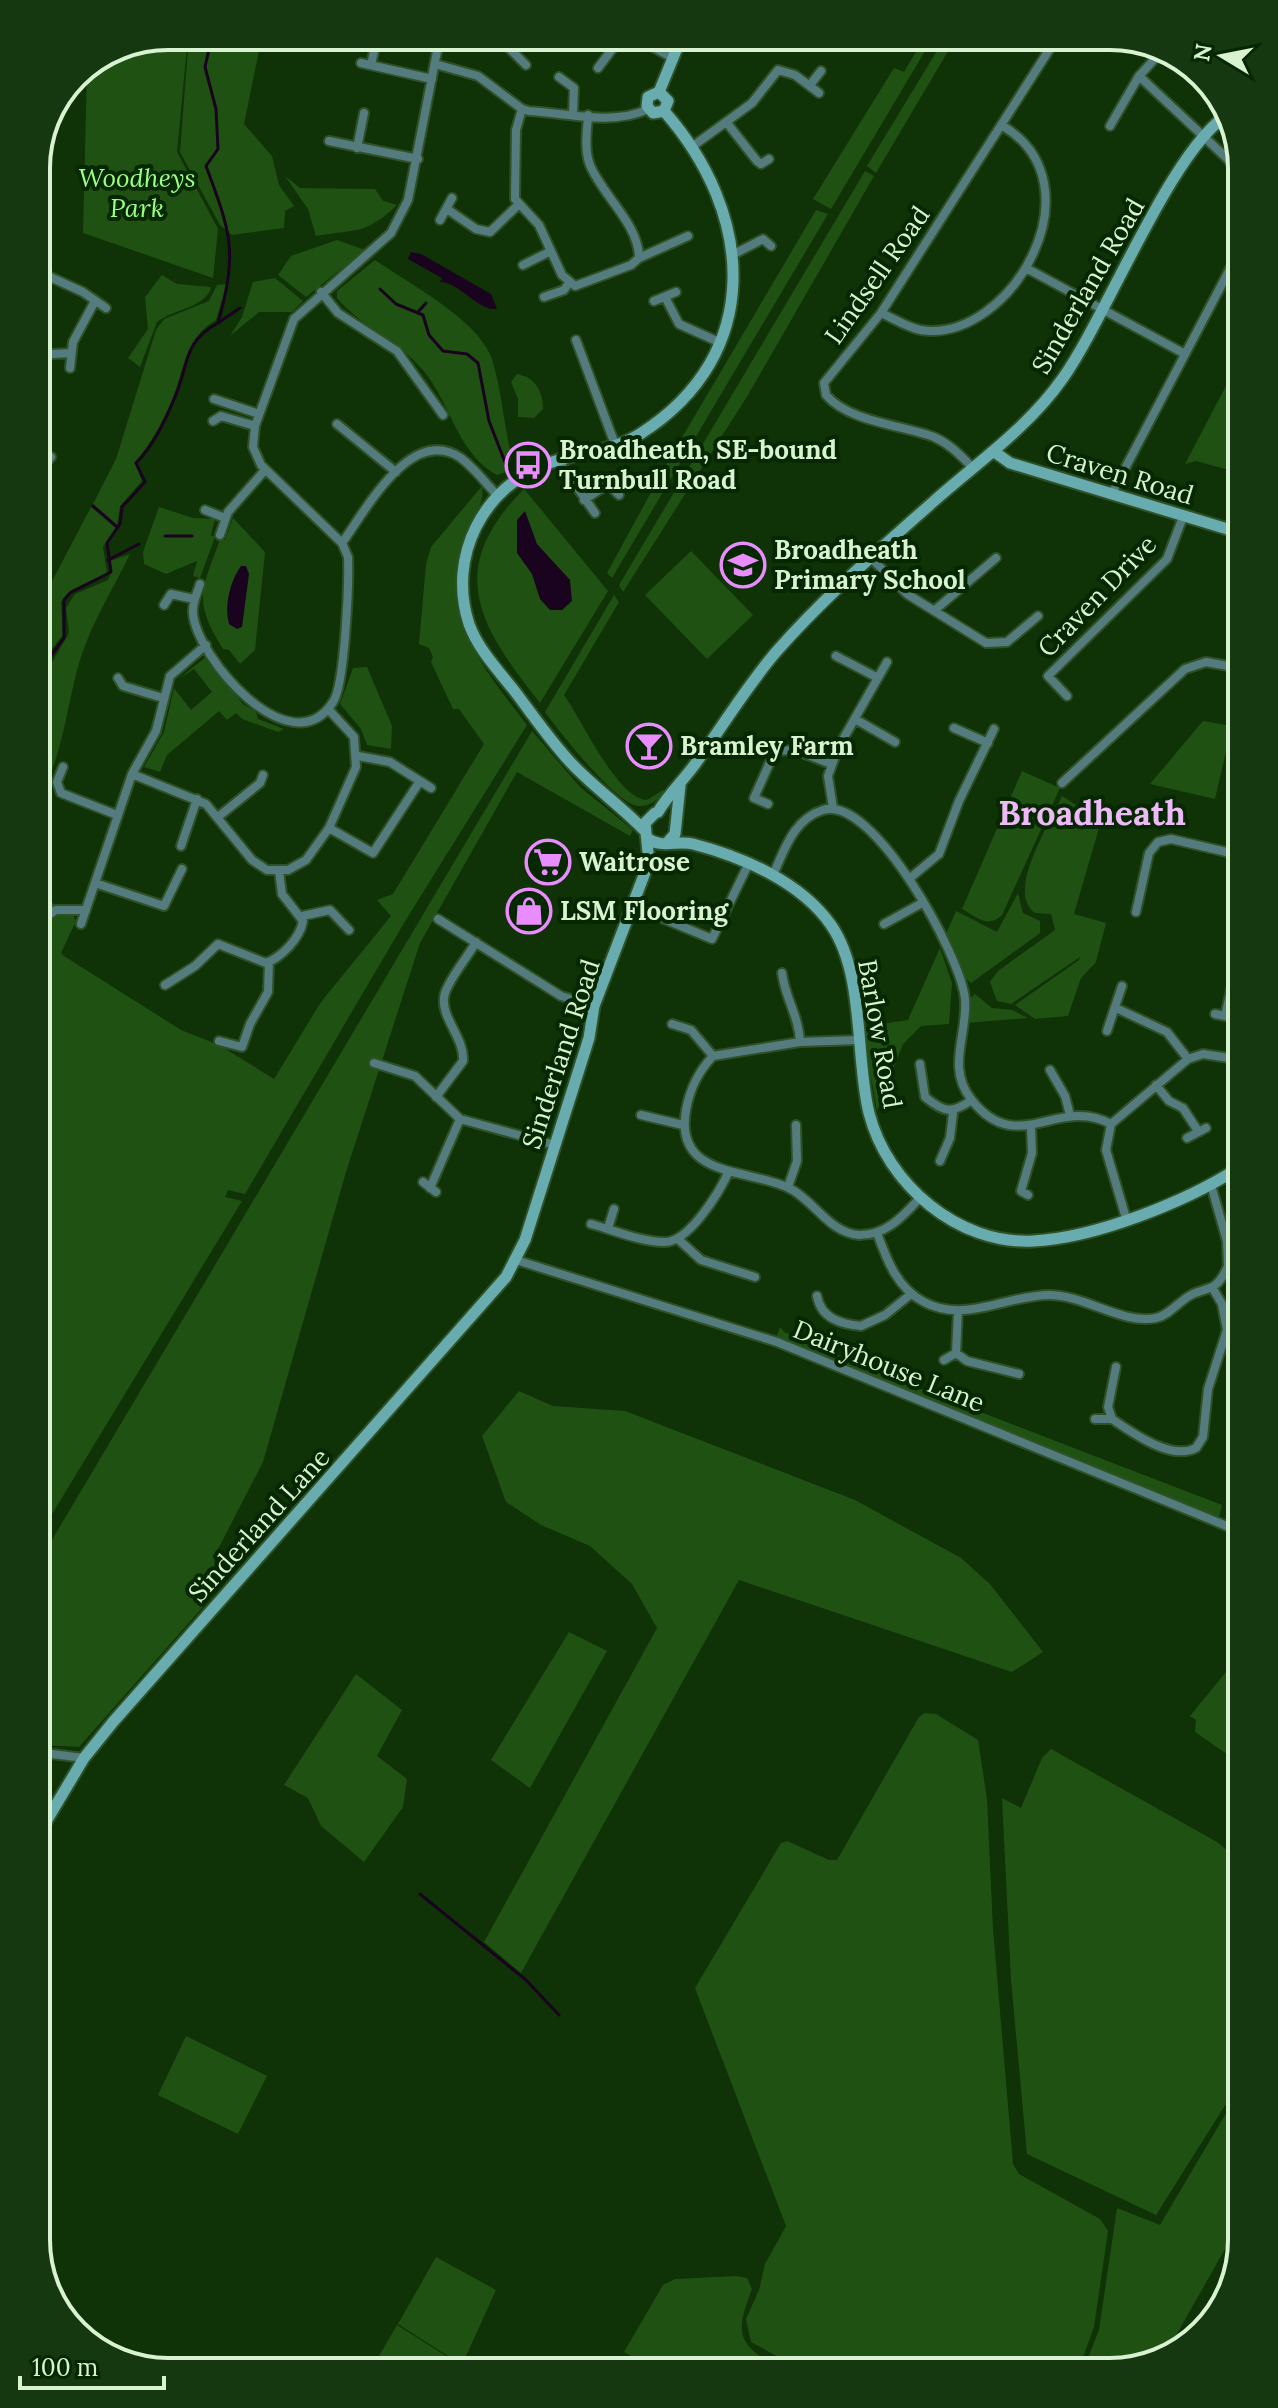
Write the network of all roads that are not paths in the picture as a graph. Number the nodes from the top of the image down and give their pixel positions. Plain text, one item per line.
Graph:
1 (372, 50) edge
2 (438, 50) edge
3 (511, 50) edge
4 (612, 50) edge
5 (658, 50) edge
6 (675, 50) edge
7 (1049, 50) edge
8 (671, 57) junction
9 (1155, 59) edge
10 (435, 64) junction
11 (526, 65) dead end
12 (598, 68) dead end
13 (821, 71) dead end
14 (1139, 76) junction
15 (559, 77) dead end
16 (432, 79) junction
17 (810, 85) junction
18 (659, 92) junction
19 (819, 93) dead end
20 (522, 109) junction
21 (648, 109) junction
22 (664, 111) junction
23 (364, 113) dead end
24 (573, 114) junction
25 (588, 115) junction
26 (727, 123) junction
27 (1219, 123) edge
28 (1003, 126) junction
29 (1110, 126) dead end
30 (1202, 138) junction
31 (329, 141) dead end
32 (693, 146) junction
33 (357, 148) junction
34 (418, 159) junction
35 (769, 159) dead end
36 (1227, 159) edge
37 (452, 198) dead end
38 (518, 205) junction
39 (447, 209) junction
40 (440, 220) dead end
41 (688, 236) dead end
42 (771, 246) dead end
43 (551, 251) junction
44 (732, 255) junction
45 (639, 258) junction
46 (523, 265) dead end
47 (1026, 268) junction
48 (1228, 273) edge
49 (50, 278) edge
50 (569, 283) junction
51 (321, 292) junction
52 (676, 292) dead end
53 (544, 297) dead end
54 (665, 297) junction
55 (95, 301) junction
56 (654, 301) dead end
57 (106, 308) dead end
58 (1104, 312) junction
59 (881, 313) junction
60 (576, 340) dead end
61 (721, 343) junction
62 (70, 353) junction
63 (53, 354) dead end
64 (1185, 354) junction
65 (70, 368) dead end
66 (214, 399) dead end
67 (435, 401) junction
68 (424, 409) dead end
69 (259, 414) junction
70 (443, 415) dead end
71 (213, 421) dead end
72 (337, 424) dead end
73 (255, 426) junction
74 (616, 447) junction
75 (996, 453) junction
76 (558, 460) junction
77 (973, 468) junction
78 (265, 470) junction
79 (396, 472) junction
80 (496, 494) junction
81 (619, 495) dead end
82 (1111, 495) junction
83 (584, 500) junction
84 (205, 510) dead end
85 (595, 513) dead end
86 (1183, 517) junction
87 (225, 518) junction
88 (1228, 529) edge
89 (220, 535) dead end
90 (342, 543) junction
91 (871, 558) junction
92 (996, 558) dead end
93 (200, 584) dead end
94 (194, 599) junction
95 (164, 605) dead end
96 (935, 610) junction
97 (1038, 616) dead end
98 (206, 645) junction
99 (836, 656) dead end
100 (887, 662) dead end
101 (1228, 666) edge
102 (118, 678) dead end
103 (878, 678) junction
104 (1067, 696) dead end
105 (162, 700) junction
106 (328, 709) junction
107 (855, 719) junction
108 (954, 728) dead end
109 (994, 729) dead end
110 (895, 742) dead end
111 (988, 743) junction
112 (358, 756) junction
113 (832, 764) junction
114 (63, 767) dead end
115 (132, 774) junction
116 (263, 775) dead end
117 (420, 781) junction
118 (1062, 783) dead end
119 (681, 786) junction
120 (431, 788) dead end
121 (197, 799) junction
122 (768, 804) dead end
123 (621, 808) junction
124 (833, 808) junction
125 (656, 813) junction
126 (117, 815) junction
127 (218, 817) junction
128 (676, 823) junction
129 (329, 828) junction
130 (646, 834) junction
131 (664, 844) junction
132 (695, 844) junction
133 (181, 846) dead end
134 (1228, 852) edge
135 (649, 862) junction
136 (748, 865) junction
137 (182, 869) dead end
138 (279, 871) junction
139 (773, 875) junction
140 (909, 879) junction
141 (95, 883) junction
142 (922, 903) junction
143 (86, 910) junction
144 (51, 912) edge
145 (1136, 912) dead end
146 (302, 916) junction
147 (438, 919) dead end
148 (664, 919) dead end
149 (81, 924) dead end
150 (884, 924) dead end
151 (349, 930) dead end
152 (476, 942) junction
153 (269, 962) junction
154 (782, 973) dead end
155 (165, 985) dead end
156 (1122, 986) dead end
157 (1228, 992) edge
158 (594, 1006) junction
159 (1116, 1008) junction
160 (1228, 1016) edge
161 (672, 1024) dead end
162 (1107, 1031) dead end
163 (859, 1040) junction
164 (219, 1041) dead end
165 (800, 1042) junction
166 (713, 1056) junction
167 (1228, 1058) edge
168 (1188, 1059) junction
169 (374, 1063) dead end
170 (920, 1064) dead end
171 (1050, 1070) dead end
172 (1156, 1085) junction
173 (436, 1097) junction
174 (972, 1100) junction
175 (953, 1113) junction
176 (641, 1115) dead end
177 (1070, 1115) junction
178 (460, 1119) junction
179 (1111, 1124) junction
180 (683, 1125) junction
181 (796, 1125) dead end
182 (1031, 1127) junction
183 (1187, 1138) dead end
184 (555, 1145) junction
185 (940, 1161) dead end
186 (729, 1171) junction
187 (1228, 1175) edge
188 (1211, 1185) junction
189 (430, 1187) dead end
190 (788, 1187) junction
191 (1028, 1195) dead end
192 (920, 1198) junction
193 (614, 1209) dead end
194 (1126, 1218) junction
195 (591, 1224) dead end
196 (608, 1228) junction
197 (877, 1233) junction
198 (678, 1239) junction
199 (1228, 1251) edge
200 (1228, 1259) edge
201 (516, 1260) junction
202 (755, 1277) dead end
203 (1212, 1287) junction
204 (911, 1294) junction
205 (817, 1296) dead end
206 (958, 1311) junction
207 (956, 1353) junction
208 (944, 1360) dead end
209 (1116, 1367) dead end
210 (1019, 1374) dead end
211 (1095, 1419) dead end
212 (1112, 1419) junction
213 (1228, 1526) edge
214 (50, 1754) edge
215 (84, 1758) junction
216 (50, 1815) edge

1 - 16 street
2 - 10 street
3 - 11 street
4 - 12 street
5 - 8 street
6 - 8 street
7 - 28 street, Lindsell Road
8 - 18 street
9 - 14 street
10 - 16 street
10 - 20 street
13 - 17 street
14 - 29 street
14 - 30 street
15 - 24 street
16 - 34 street
17 - 19 street
17 - 26 street
18 - 21 street
18 - 22 street
20 - 24 street
20 - 38 street
21 - 22 street
21 - 25 street
22 - 32 street
23 - 33 street
24 - 25 street
25 - 45 street
26 - 32 street
26 - 35 street
27 - 30 street, Sinderland Road
28 - 47 street
28 - 59 street, Lindsell Road
30 - 36 street
30 - 58 street, Sinderland Road
31 - 33 street
32 - 44 street
33 - 34 street
34 - 51 street
37 - 39 street
38 - 39 street
38 - 43 street
39 - 40 street
41 - 45 street
42 - 44 street
43 - 46 street
43 - 50 street
44 - 61 street
45 - 50 street
47 - 58 street
47 - 59 street
48 - 64 street
49 - 55 street
50 - 53 street
51 - 67 street
51 - 69 street
52 - 54 street
54 - 56 street
54 - 61 street
55 - 57 street
55 - 62 street
58 - 64 street
58 - 75 street, Sinderland Road
59 - 77 street, Lindsell Road
60 - 74 street
61 - 74 street
62 - 63 street
62 - 65 street
64 - 82 street
66 - 69 street
67 - 68 street
67 - 70 street
69 - 73 street
71 - 73 street
72 - 79 street
73 - 78 street
74 - 76 street
75 - 77 street, Sinderland Road
75 - 82 street, Craven Road
76 - 80 street
76 - 83 street
77 - 91 street, Sinderland Road
78 - 87 street
78 - 90 street
79 - 80 street
79 - 90 street
80 - 123 street
81 - 83 street
82 - 86 street, Craven Road
83 - 85 street
84 - 87 street
86 - 88 street, Craven Road
86 - 104 street, Craven Drive
87 - 89 street
90 - 106 street
91 - 96 street
91 - 119 street, Sinderland Road
92 - 96 street
93 - 94 street
94 - 95 street
94 - 98 street
96 - 97 street
98 - 105 street
98 - 106 street
99 - 103 street
100 - 103 street
101 - 118 street
102 - 105 street
103 - 107 street
105 - 115 street
106 - 112 street
107 - 110 street
107 - 113 street
108 - 111 street
109 - 111 street
111 - 140 street
112 - 117 street
112 - 129 street
113 - 122 street
113 - 124 street
114 - 126 street
115 - 121 street
115 - 126 street
116 - 127 street
117 - 120 street
117 - 129 street
119 - 125 street, Sinderland Road
119 - 128 street, Sinderland Road
121 - 127 street
121 - 133 street
123 - 125 street
123 - 130 street
124 - 139 street
124 - 140 street
125 - 128 street
125 - 130 street, Sinderland Road
126 - 141 street
127 - 138 street
128 - 131 street, Sinderland Road
128 - 132 street, Barlow Road
129 - 138 street
130 - 131 street
130 - 135 street, Sinderland Road
131 - 132 street, Barlow Road
131 - 135 street, Sinderland Road
132 - 136 street, Barlow Road
134 - 145 street
135 - 158 street, Sinderland Road
136 - 139 street, Barlow Road
136 - 148 street
137 - 141 street
138 - 146 street
139 - 163 street, Barlow Road
140 - 142 street
141 - 143 street
142 - 150 street
142 - 174 street
143 - 144 street
143 - 149 street
146 - 151 street
146 - 153 street
147 - 152 street
152 - 158 street
152 - 173 street
153 - 155 street
153 - 164 street
154 - 165 street
156 - 159 street
157 - 160 street
158 - 184 street, Sinderland Road
159 - 162 street
159 - 168 street
161 - 166 street
163 - 165 street
163 - 192 street, Barlow Road
165 - 166 street
166 - 180 street
167 - 168 street
168 - 172 street
169 - 173 street
170 - 175 street
171 - 177 street
172 - 179 street
172 - 183 street
173 - 178 street
174 - 175 street
174 - 182 street
175 - 185 street
176 - 180 street
177 - 179 street
177 - 182 street
178 - 184 street
178 - 189 street
179 - 194 street
180 - 186 street
181 - 190 street
182 - 191 street
184 - 201 street, Sinderland Road
186 - 190 street
186 - 198 street
187 - 188 street, Barlow Road
188 - 194 street, Barlow Road
188 - 199 street
190 - 197 street
192 - 194 street, Barlow Road
192 - 197 street
193 - 196 street
195 - 196 street
196 - 198 street
197 - 204 street
198 - 202 street
200 - 203 street
201 - 213 street, Dairyhouse Lane
201 - 215 street, Sinderland Lane
203 - 206 street
203 - 212 street
204 - 205 street
204 - 206 street
206 - 207 street
207 - 208 street
207 - 210 street
209 - 212 street
211 - 212 street
214 - 215 street
215 - 216 street, Sinderland Lane

